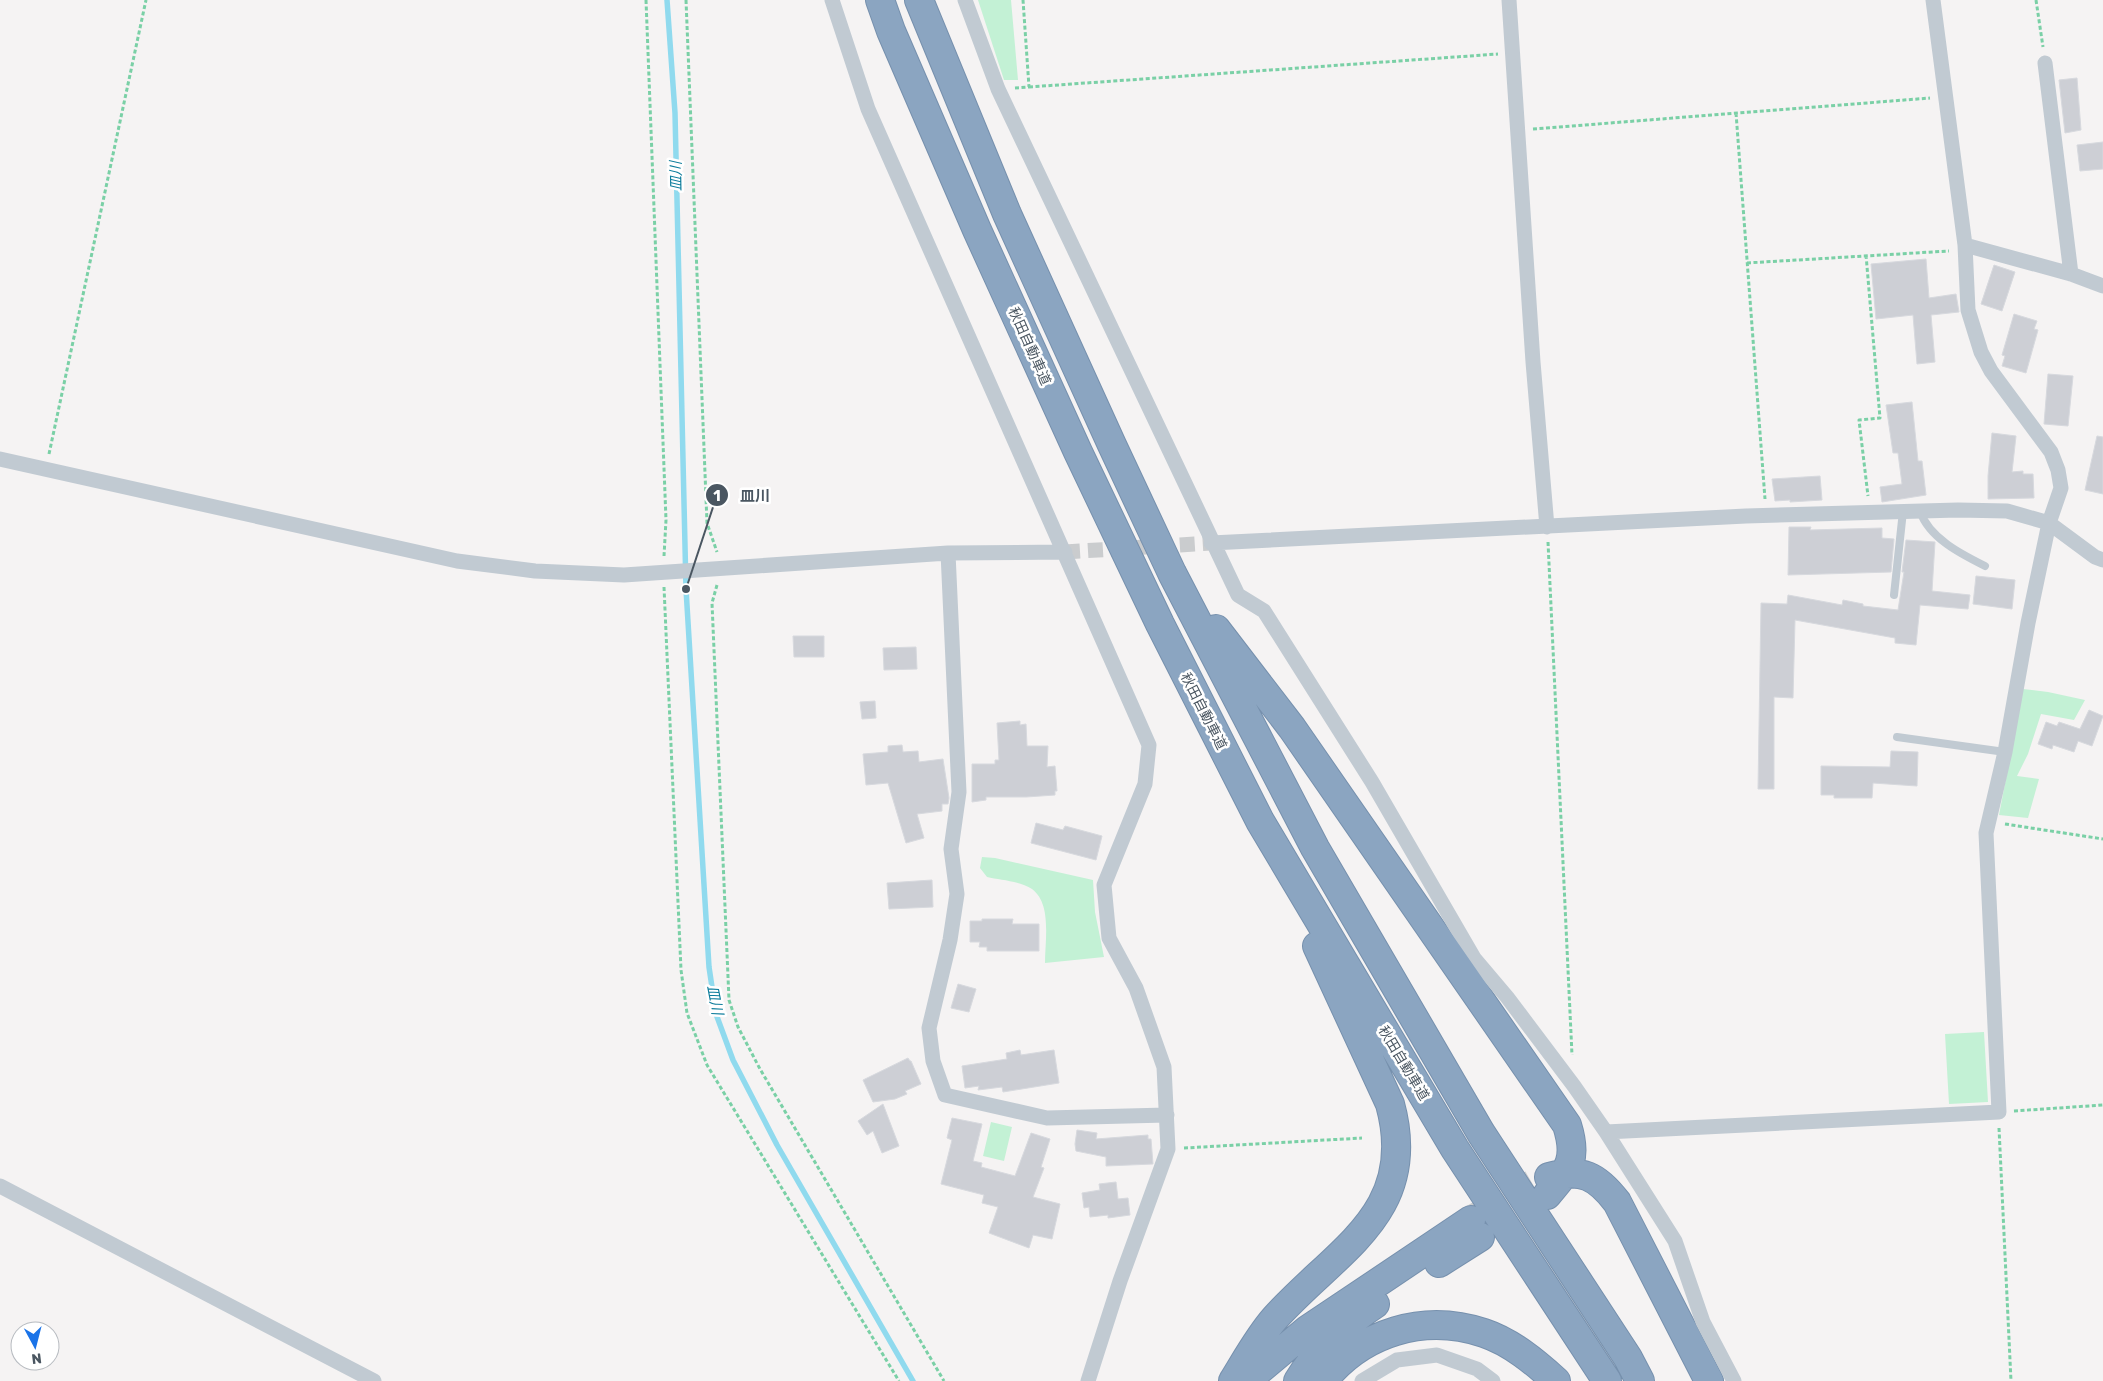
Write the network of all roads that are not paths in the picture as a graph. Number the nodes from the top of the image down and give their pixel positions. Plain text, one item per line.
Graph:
1 (832, 0) edge
2 (880, 0) edge
3 (919, 0) edge
4 (965, 0) edge
5 (1509, 0) edge
6 (1933, 0) edge
7 (2045, 63) road end
8 (1965, 247) junction
9 (2071, 274) junction
10 (2103, 286) edge
11 (0, 459) edge
12 (1920, 510) junction
13 (1903, 511) junction
14 (2049, 523) junction
15 (1547, 527) junction
16 (1211, 543) junction
17 (1065, 552) junction
18 (948, 553) junction
19 (2103, 560) edge
20 (1985, 566) dead end
21 (1172, 573) junction
22 (1894, 595) dead end
23 (1897, 737) dead end
24 (2005, 752) junction
25 (1260, 821) junction
26 (1167, 1115) junction
27 (1606, 1132) junction
28 (1566, 1172) junction
29 (0, 1186) edge
30 (1542, 1188) tunnel mouth
31 (374, 1381) edge
32 (1088, 1381) edge
33 (1233, 1381) edge
34 (1246, 1381) edge
35 (1298, 1381) edge
36 (1323, 1381) edge
37 (1362, 1381) edge
38 (1493, 1381) edge
39 (1556, 1381) edge
40 (1607, 1381) edge
41 (1640, 1381) edge
42 (1709, 1381) edge
43 (1734, 1381) edge

1 - 17 street
2 - 25 highway, 秋田自動車道
3 - 21 highway
4 - 16 street
5 - 15 street
6 - 8 street
7 - 9 street
8 - 9 street
8 - 14 street
9 - 10 street
11 - 18 street
12 - 13 street
12 - 14 street
12 - 20 lane
13 - 15 street
13 - 22 lane
14 - 19 street
14 - 24 street
15 - 16 street
16 - 27 street
17 - 18 street
17 - 26 street
18 - 26 street
21 - 28 highway
21 - 41 highway
23 - 24 lane
24 - 27 street
25 - 33 highway
25 - 40 highway, 秋田自動車道
26 - 32 street
27 - 43 street
28 - 30 highway
28 - 42 highway
29 - 31 street
34 - 35 highway
36 - 39 highway
37 - 38 street

